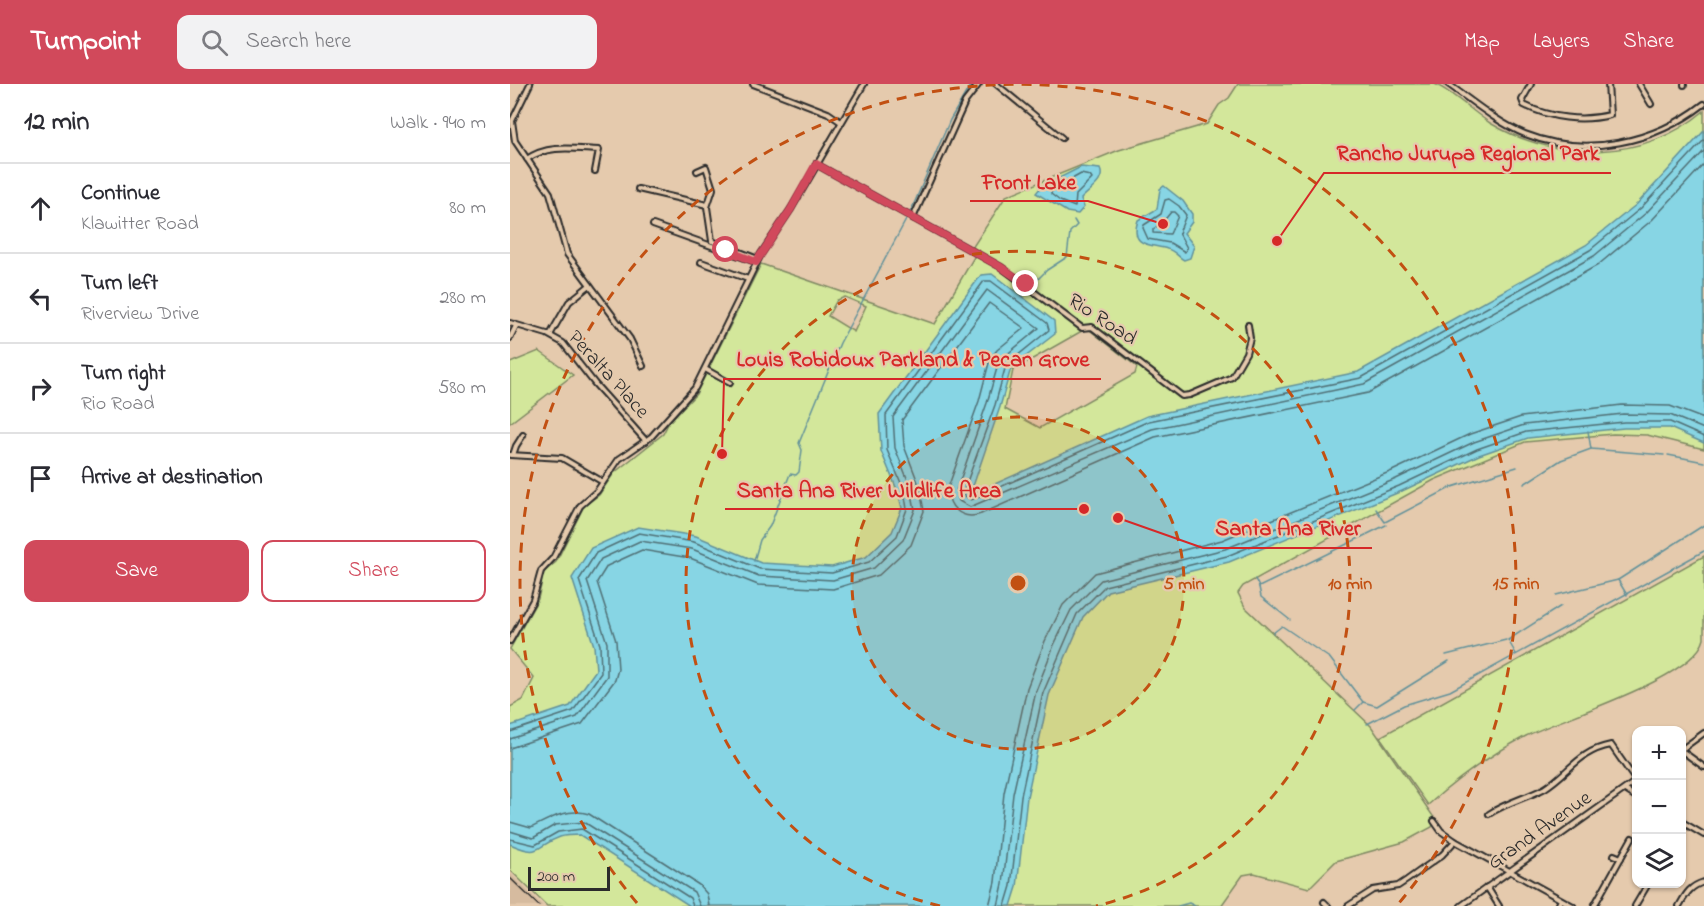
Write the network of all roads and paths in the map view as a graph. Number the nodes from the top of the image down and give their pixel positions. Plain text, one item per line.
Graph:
1 (530, 84) edge
2 (753, 84) edge
3 (864, 84) edge
4 (979, 84) edge
5 (996, 84) edge
6 (1448, 84) edge
7 (1458, 84) edge
8 (1531, 84) edge
9 (1609, 84) edge
10 (1639, 84) edge
11 (1454, 89) junction
12 (1651, 104) dead end
13 (1704, 104) edge
14 (510, 108) edge
15 (516, 109) junction
16 (841, 122) junction
17 (1062, 138) dead end
18 (527, 159) junction
19 (816, 164) junction
20 (595, 171) dead end
21 (697, 171) dead end
22 (639, 189) dead end
23 (707, 205) junction
24 (910, 216) junction
25 (653, 225) dead end
26 (711, 242) junction
27 (757, 260) junction
28 (701, 262) dead end
29 (748, 279) junction
30 (590, 285) junction
31 (510, 323) edge
32 (1248, 325) dead end
33 (516, 326) junction
34 (550, 335) junction
35 (510, 338) edge
36 (643, 366) dead end
37 (705, 369) junction
38 (730, 383) dead end
39 (523, 435) dead end
40 (646, 441) junction
41 (512, 455) edge
42 (603, 482) junction
43 (510, 640) edge
44 (1704, 733) edge
45 (1686, 747) edge
46 (1686, 753) edge
47 (1704, 767) edge
48 (1635, 780) edge
49 (1632, 784) edge
50 (1624, 790) junction
51 (1632, 795) edge
52 (1490, 814) dead end
53 (1434, 821) dead end
54 (1686, 824) edge
55 (1704, 835) edge
56 (1632, 838) dead end
57 (1455, 842) junction
58 (1614, 855) dead end
59 (1621, 858) junction
60 (1510, 871) junction
61 (1704, 882) edge
62 (1487, 887) junction
63 (1646, 888) edge
64 (1561, 900) junction
65 (1348, 906) edge
66 (1461, 906) edge
67 (1499, 906) edge
68 (1558, 906) edge
69 (1573, 906) edge
70 (1594, 906) edge
71 (1635, 906) edge
72 (1681, 906) edge

1 - 15 street
2 - 16 street
3 - 16 street
4 - 24 street
5 - 17 street
6 - 11 street
7 - 11 street
8 - 9 street
10 - 12 street
11 - 13 street
14 - 15 street
15 - 18 street
16 - 19 street
18 - 20 street
18 - 30 street
19 - 24 street, Rio Road
19 - 27 street
21 - 23 street
22 - 23 street
23 - 26 street
24 - 32 street, Rio Road
25 - 26 street
26 - 27 street
27 - 29 street
28 - 29 street
29 - 37 street
30 - 34 street
30 - 36 street
31 - 33 street, Peralta Place
33 - 34 street, Peralta Place
33 - 35 street
34 - 40 street, Peralta Place
37 - 38 street
37 - 40 street
39 - 41 street
40 - 42 street
41 - 42 street
42 - 43 street
44 - 45 street
46 - 47 street
48 - 52 street
49 - 50 street, Grand Avenue
50 - 51 street
50 - 60 street, Grand Avenue
53 - 57 street
54 - 55 street
56 - 59 street
57 - 60 street
57 - 65 street
58 - 59 street
59 - 70 street
60 - 62 street, Grand Avenue
60 - 64 street
61 - 72 street
62 - 66 street, Grand Avenue
62 - 67 street
63 - 71 street
64 - 68 street
64 - 69 street

